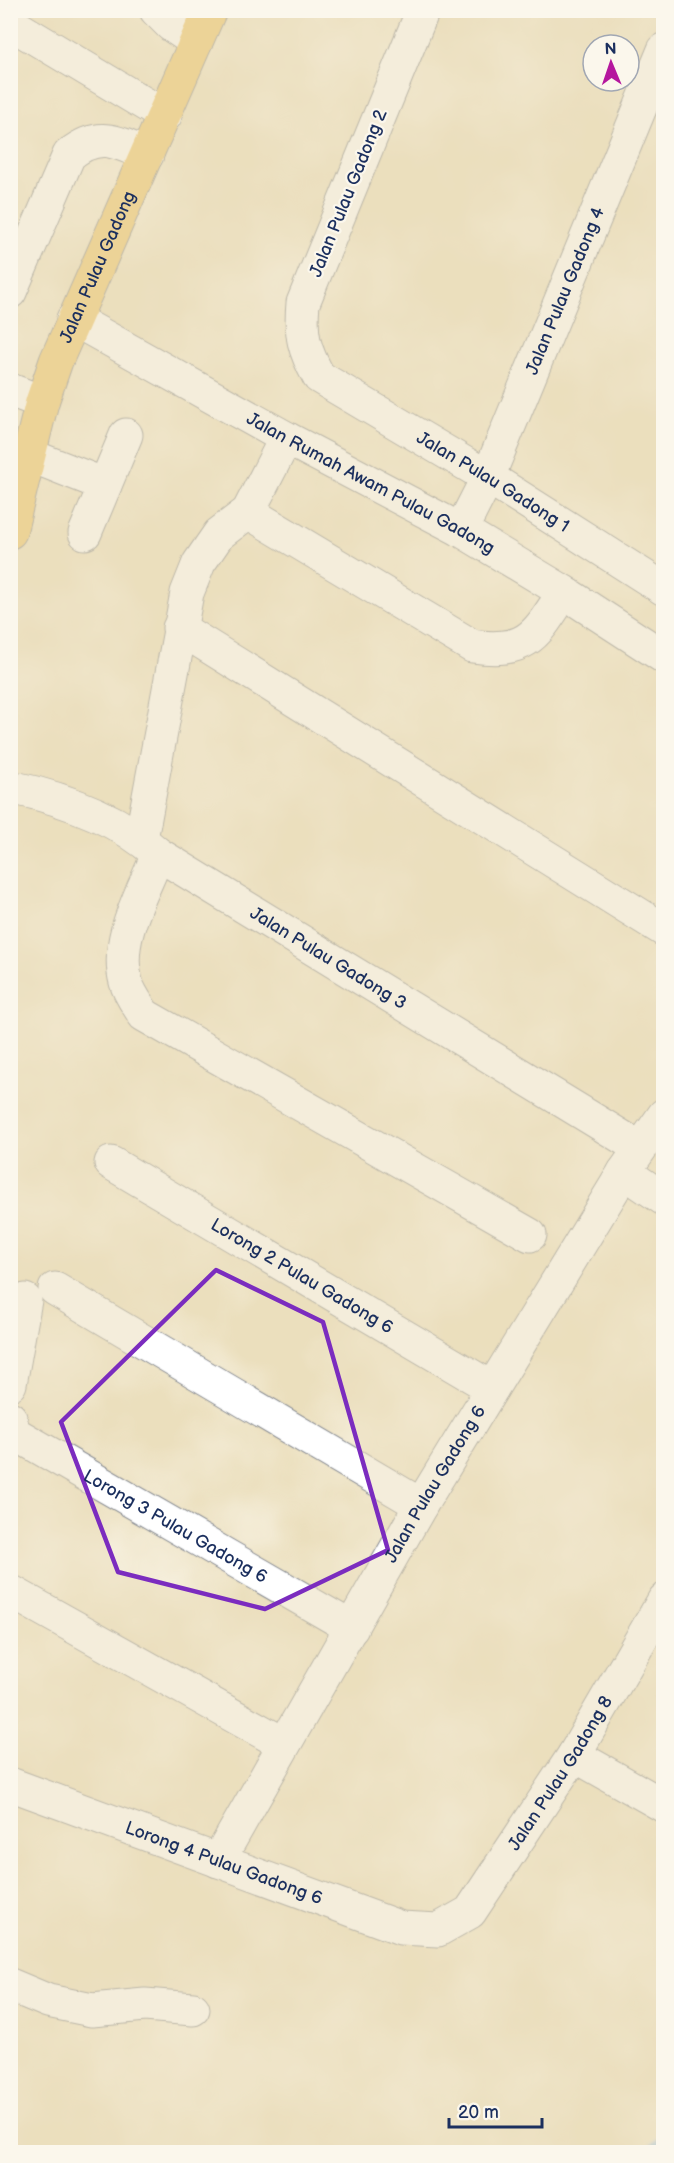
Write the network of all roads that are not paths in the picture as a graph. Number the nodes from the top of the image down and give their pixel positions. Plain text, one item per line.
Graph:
1 (156, 10) edge
2 (210, 10) edge
3 (423, 10) edge
4 (10, 22) edge
5 (196, 42) junction
6 (663, 50) edge
7 (165, 116) junction
8 (147, 155) junction
9 (10, 292) edge
10 (73, 320) junction
11 (319, 377) joint
12 (10, 390) edge
13 (42, 402) junction
14 (126, 435) dead end
15 (286, 438) junction
16 (29, 454) junction
17 (488, 477) junction
18 (105, 485) junction
19 (248, 512) junction
20 (461, 530) junction
21 (10, 532) edge
22 (86, 533) dead end
23 (663, 590) edge
24 (564, 592) junction
25 (179, 628) junction
26 (663, 657) edge
27 (10, 788) edge
28 (150, 847) junction
29 (663, 930) edge
30 (663, 1115) edge
31 (632, 1160) junction
32 (111, 1163) dead end
33 (663, 1198) edge
34 (530, 1234) dead end
35 (10, 1384) edge
36 (492, 1388) junction
37 (12, 1432) edge
38 (422, 1505) junction
39 (10, 1591) edge
40 (663, 1600) edge
41 (352, 1628) junction
42 (284, 1744) junction
43 (574, 1755) junction
44 (10, 1784) edge
45 (663, 1806) edge
46 (218, 1861) junction
47 (438, 1930) joint
48 (10, 1985) edge
49 (193, 2009) dead end

1 - 5 street
2 - 5 main road, Jalan Pulau Gadong
3 - 11 street, Jalan Pulau Gadong 2
4 - 7 street
5 - 7 main road, Jalan Pulau Gadong
6 - 17 street, Jalan Pulau Gadong 4
7 - 8 main road, Jalan Pulau Gadong
8 - 9 street
8 - 10 main road, Jalan Pulau Gadong
10 - 13 main road, Jalan Pulau Gadong
10 - 15 street, Jalan Rumah Awam Pulau Gadong
11 - 17 street, Jalan Pulau Gadong 1
12 - 13 street
13 - 16 main road, Jalan Pulau Gadong
14 - 18 street
15 - 19 street
15 - 20 street, Jalan Rumah Awam Pulau Gadong
16 - 18 street
16 - 21 main road, Jalan Pulau Gadong
17 - 20 street, Jalan Pulau Gadong 4
17 - 23 street, Jalan Pulau Gadong 1
18 - 22 street
19 - 24 street
19 - 25 street
20 - 24 street, Jalan Rumah Awam Pulau Gadong
24 - 26 street, Jalan Rumah Awam Pulau Gadong
25 - 28 street
25 - 29 street
27 - 28 street, Jalan Pulau Gadong 3
28 - 31 street, Jalan Pulau Gadong 3
28 - 34 street
30 - 31 street, Jalan Pulau Gadong 6
31 - 33 street, Jalan Pulau Gadong 3
31 - 36 street, Jalan Pulau Gadong 6
32 - 36 street, Lorong 2 Pulau Gadong 6
35 - 38 street
36 - 38 street, Jalan Pulau Gadong 6
37 - 41 street, Lorong 3 Pulau Gadong 6
38 - 41 street, Jalan Pulau Gadong 6
39 - 42 street
40 - 43 street, Jalan Pulau Gadong 8
41 - 42 street, Jalan Pulau Gadong 6
42 - 46 street, Jalan Pulau Gadong 6
43 - 45 street
43 - 47 street, Jalan Pulau Gadong 8
44 - 46 street, Lorong 4 Pulau Gadong 6
46 - 47 street, Lorong 4 Pulau Gadong 6
48 - 49 street

